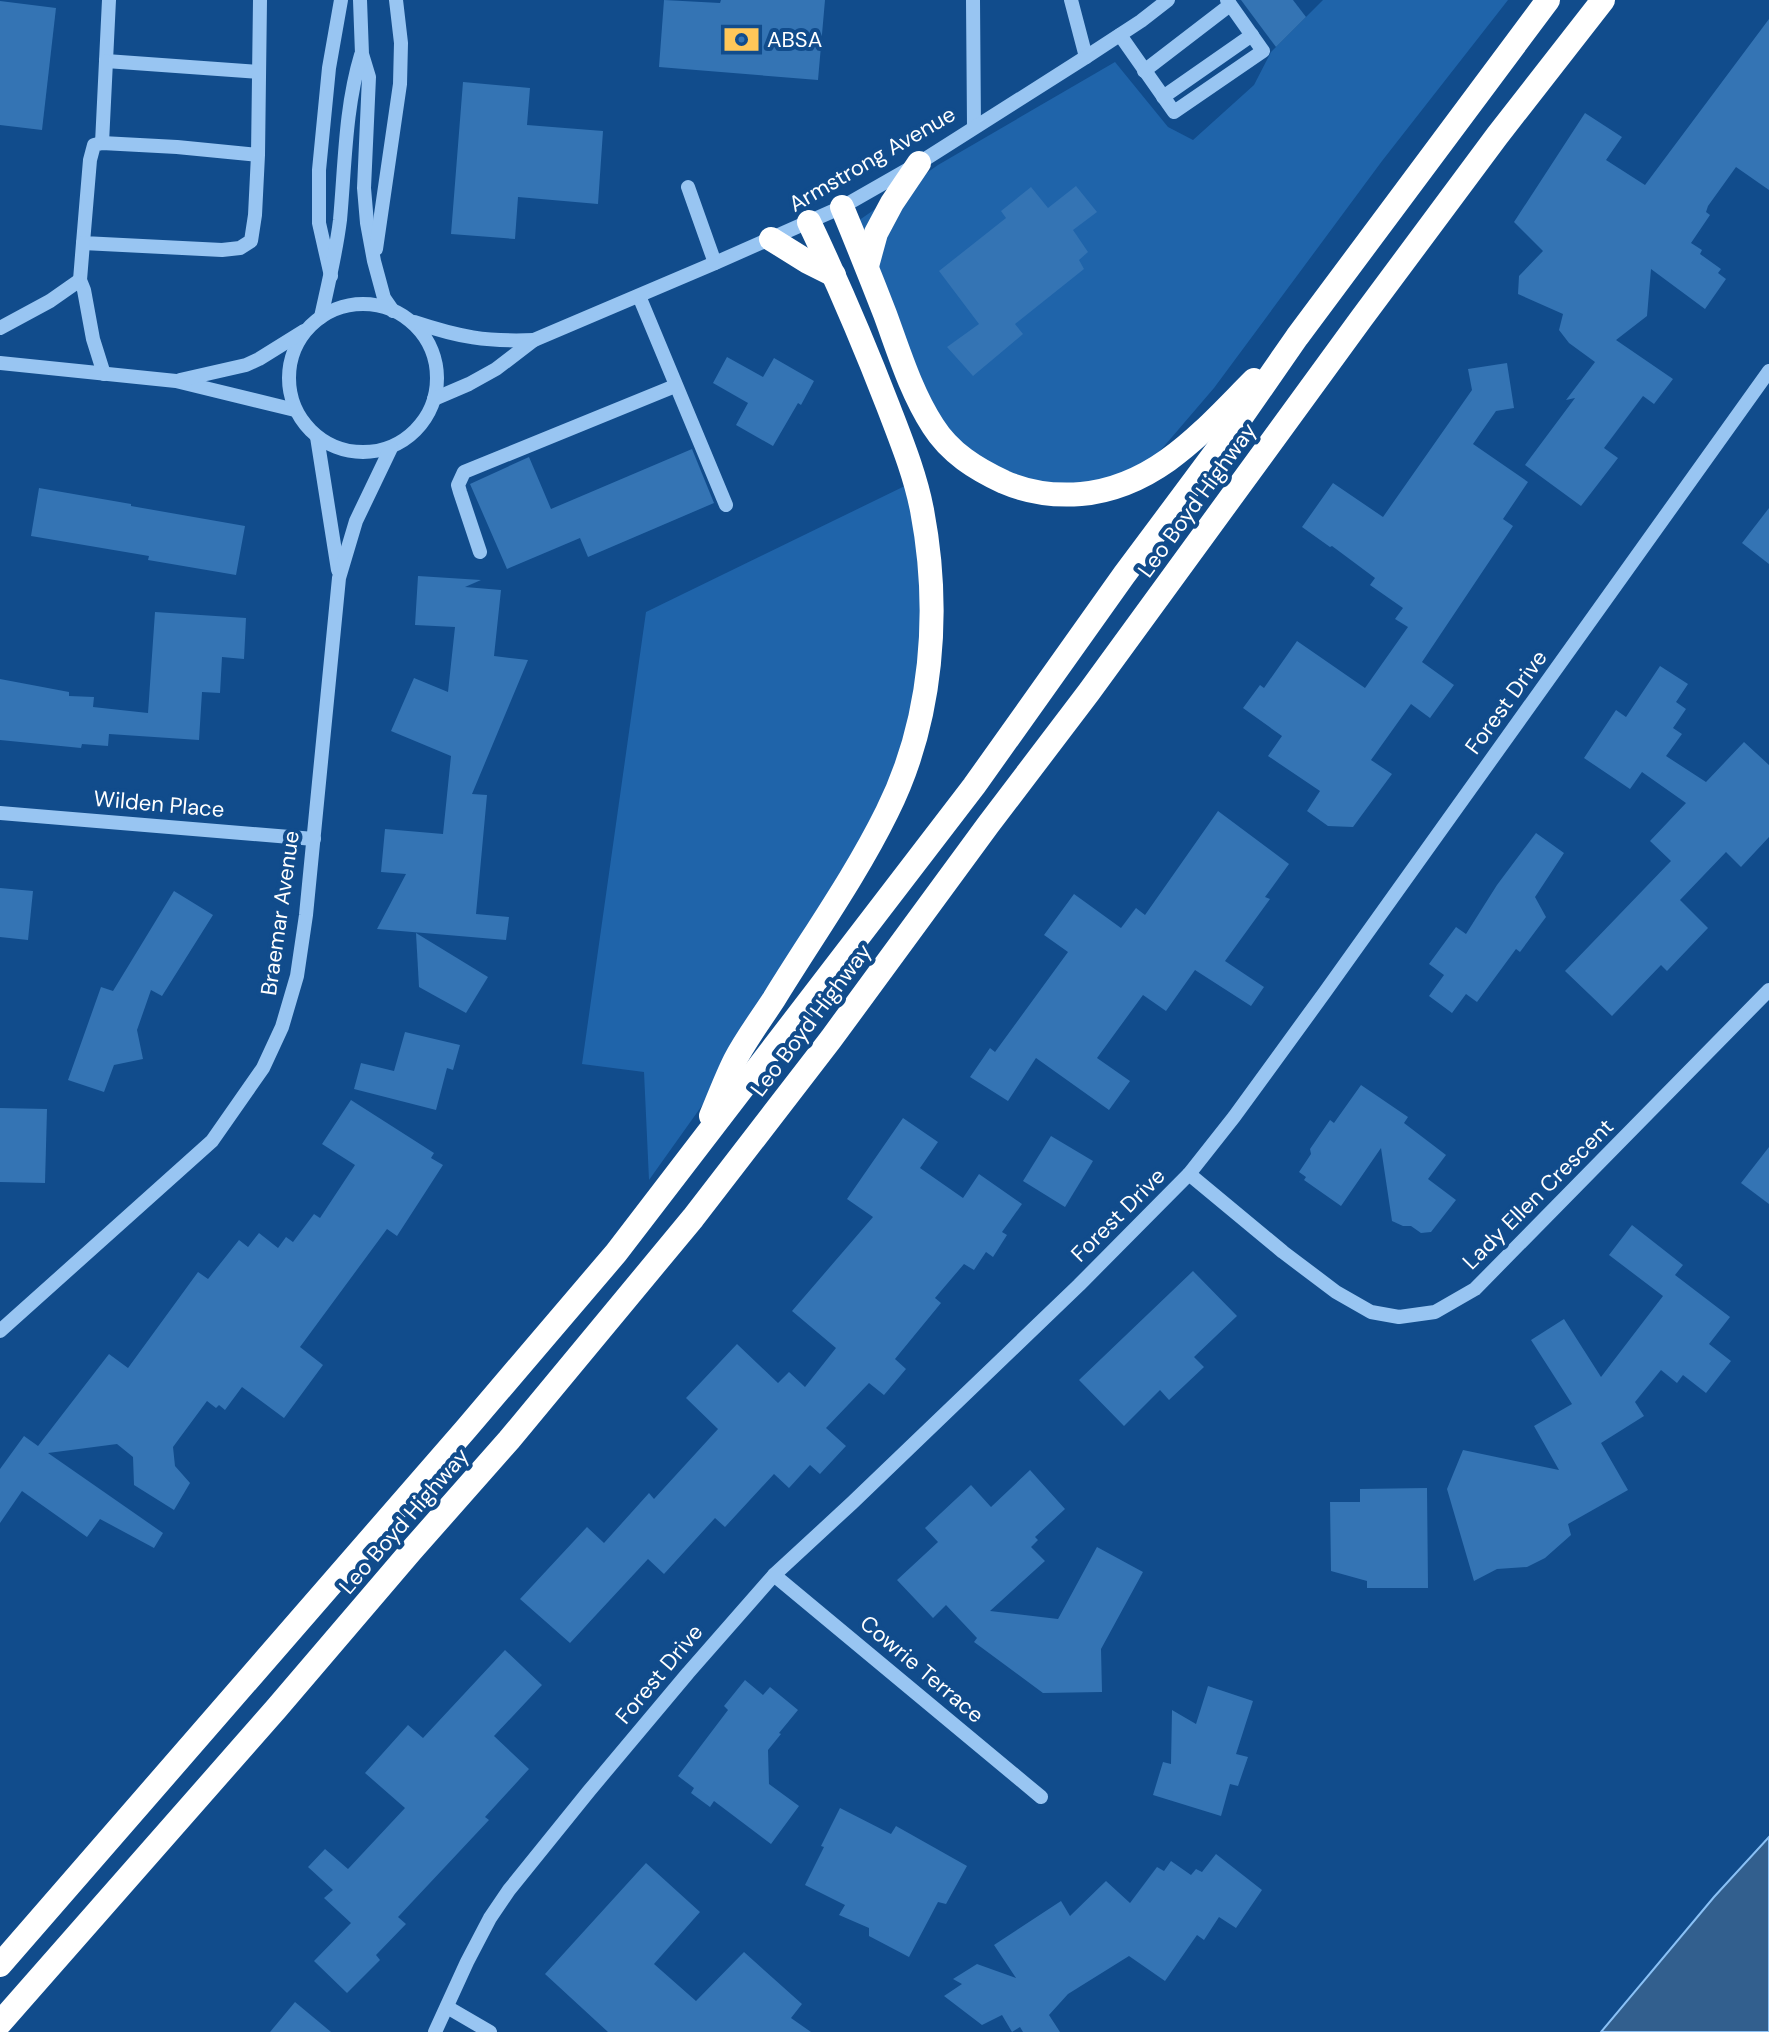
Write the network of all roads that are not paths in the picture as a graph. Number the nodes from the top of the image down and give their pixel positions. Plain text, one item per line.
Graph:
1 (109, 0) edge
2 (260, 0) edge
3 (341, 0) edge
4 (360, 0) edge
5 (396, 0) edge
6 (973, 0) edge
7 (1071, 0) edge
8 (1168, 0) edge
9 (1548, 0) edge
10 (1603, 0) edge
11 (1228, 3) edge
12 (1120, 35) junction
13 (362, 54) junction
14 (1086, 57) junction
15 (106, 61) junction
16 (1144, 71) junction
17 (258, 72) junction
18 (974, 127) junction
19 (102, 143) junction
20 (258, 155) junction
21 (919, 163) junction
22 (688, 187) dead end
23 (842, 207) junction
24 (809, 222) junction
25 (771, 239) junction
26 (83, 243) junction
27 (374, 261) junction
28 (715, 263) junction
29 (867, 266) junction
30 (834, 275) junction
31 (331, 276) junction
32 (80, 280) junction
33 (639, 296) junction
34 (393, 311) junction
35 (321, 317) junction
36 (410, 320) junction
37 (0, 328) edge
38 (307, 329) junction
39 (1297, 337) junction
40 (534, 340) junction
41 (0, 363) edge
42 (1769, 371) edge
43 (104, 374) junction
44 (176, 381) junction
45 (675, 386) junction
46 (434, 399) junction
47 (295, 410) junction
48 (317, 437) junction
49 (391, 448) junction
50 (726, 505) dead end
51 (480, 552) dead end
52 (339, 578) junction
53 (0, 813) edge
54 (314, 839) junction
55 (1769, 990) edge
56 (697, 1148) junction
57 (1189, 1174) junction
58 (0, 1331) edge
59 (774, 1575) junction
60 (1041, 1797) dead end
61 (0, 1965) edge
62 (447, 2007) junction
63 (0, 2023) edge
64 (435, 2032) edge
65 (490, 2032) edge

1 - 15 street
2 - 17 street
3 - 31 street
4 - 13 street
5 - 27 street
6 - 18 street
7 - 14 street
8 - 12 street, Armstrong Avenue
9 - 39 highway, Leo Boyd Highway
10 - 63 highway, Leo Boyd Highway
11 - 16 street
11 - 16 street
12 - 14 street, Armstrong Avenue
12 - 16 street
13 - 27 street
13 - 31 street
14 - 18 street, Armstrong Avenue
15 - 17 street
15 - 19 street
17 - 20 street
18 - 21 street, Armstrong Avenue
19 - 20 street
19 - 26 street
20 - 26 street
21 - 23 street, Armstrong Avenue
21 - 29 highway
22 - 28 street
23 - 24 street, Armstrong Avenue
23 - 29 highway
24 - 25 street, Armstrong Avenue
24 - 30 highway
25 - 28 street, Armstrong Avenue
25 - 30 highway
26 - 32 street
27 - 34 street
28 - 33 street, Armstrong Avenue
29 - 39 highway
30 - 56 highway
31 - 35 street
32 - 37 street
32 - 43 street
33 - 40 street, Armstrong Avenue
33 - 45 street
34 - 35 street
34 - 36 street
35 - 38 street
36 - 40 street, Armstrong Avenue
36 - 46 street
38 - 44 street
38 - 47 street
39 - 56 highway, Leo Boyd Highway
40 - 46 street, Armstrong Avenue
41 - 43 street
42 - 57 street, Forest Drive
43 - 44 street
44 - 47 street
45 - 50 street
45 - 51 street
46 - 49 street
47 - 48 street
48 - 49 street
48 - 52 street, Braemar Avenue
49 - 52 street, Braemar Avenue
52 - 54 street, Braemar Avenue
53 - 54 street, Wilden Place
54 - 58 street, Braemar Avenue
55 - 57 street, Lady Ellen Crescent
56 - 61 highway, Leo Boyd Highway
57 - 59 street, Forest Drive
59 - 60 street, Cowrie Terrace
59 - 62 street, Forest Drive
62 - 64 street, Forest Drive
62 - 65 street

